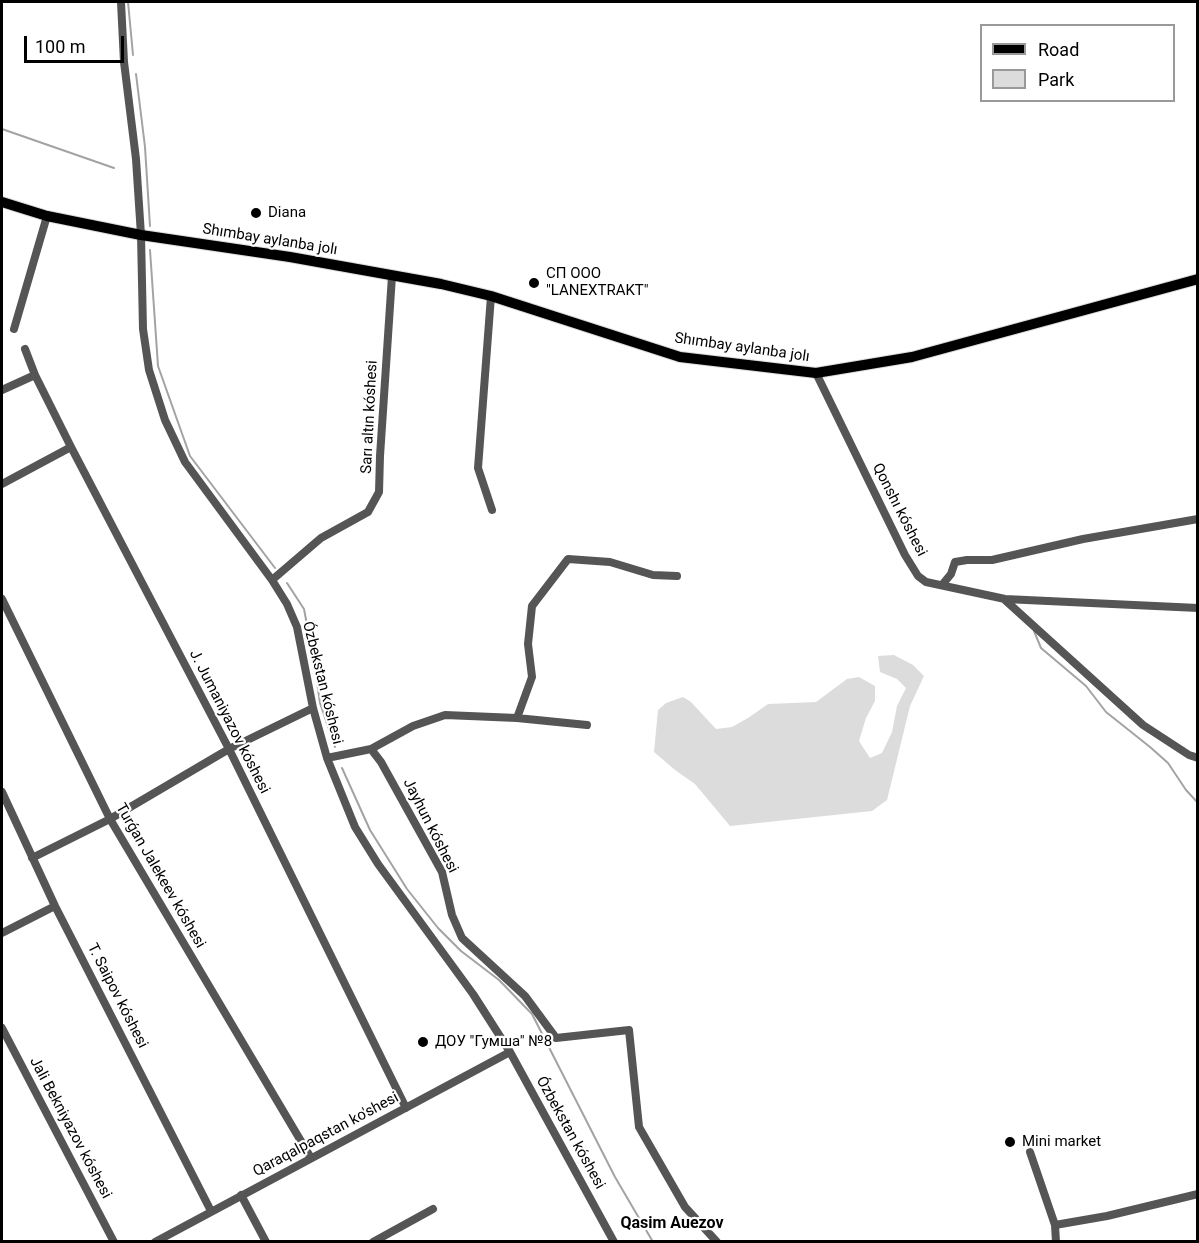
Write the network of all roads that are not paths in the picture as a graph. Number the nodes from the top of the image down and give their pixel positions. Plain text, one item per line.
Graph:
1 (120, 2) edge
2 (2, 202) edge
3 (47, 216) junction
4 (141, 236) junction
5 (392, 276) junction
6 (1197, 279) edge
7 (490, 296) junction
8 (14, 329) dead end
9 (25, 349) dead end
10 (816, 374) junction
11 (35, 375) junction
12 (2, 390) edge
13 (71, 447) junction
14 (2, 484) edge
15 (492, 510) dead end
16 (1197, 519) edge
17 (677, 576) dead end
18 (272, 580) junction
19 (942, 585) junction
20 (2, 599) edge
21 (1005, 599) junction
22 (1197, 608) edge
23 (313, 708) junction
24 (517, 718) junction
25 (586, 725) dead end
26 (229, 749) junction
27 (371, 749) junction
28 (327, 758) junction
29 (1197, 758) edge
30 (2, 792) edge
31 (110, 819) junction
32 (32, 858) junction
33 (55, 906) junction
34 (2, 933) edge
35 (2, 1028) edge
36 (510, 1052) junction
37 (406, 1108) junction
38 (1030, 1152) dead end
39 (311, 1158) junction
40 (1197, 1194) edge
41 (241, 1195) junction
42 (433, 1209) dead end
43 (211, 1211) junction
44 (1055, 1226) junction
45 (114, 1242) edge
46 (155, 1242) edge
47 (266, 1242) edge
48 (373, 1242) edge
49 (614, 1242) edge
50 (717, 1242) edge
51 (1056, 1242) edge

1 - 4 street, Ózbekstan kóshesi
2 - 3 main road, Shımbay aylanba jolı
3 - 4 main road, Shımbay aylanba jolı
3 - 8 street
4 - 5 main road, Shımbay aylanba jolı
4 - 18 street, Ózbekstan kóshesi
5 - 7 main road, Shımbay aylanba jolı
5 - 18 street, Sarı altın kóshesi
6 - 10 main road, Shımbay aylanba jolı
7 - 10 main road, Shımbay aylanba jolı
7 - 15 street
9 - 11 street, J. Jumaniyazov kóshesi
10 - 19 street, Qonshı kóshesi
11 - 12 street
11 - 13 street, J. Jumaniyazov kóshesi
13 - 14 street
13 - 26 street, J. Jumaniyazov kóshesi
16 - 19 street
17 - 24 street
18 - 23 street, Ózbekstan kóshesi
19 - 21 street, Qonshı kóshesi
20 - 31 street, Turǵan Jalekeev kóshesi
21 - 22 street, Qonshı kóshesi
21 - 29 street, Qonshı kóshesi
23 - 26 street
23 - 28 street, Ózbekstan kóshesi
24 - 25 street
24 - 27 street
26 - 31 street
26 - 37 street, J. Jumaniyazov kóshesi
27 - 28 street
27 - 50 street, Jayhun kóshesi
28 - 36 street, Ózbekstan kóshesi
30 - 32 street, T. Saipov kóshesi
31 - 32 street
31 - 39 street, Turǵan Jalekeev kóshesi
32 - 33 street, T. Saipov kóshesi
33 - 34 street
33 - 43 street, T. Saipov kóshesi
35 - 45 street, Jali Bekniyazov kóshesi
36 - 37 street, Qaraqalpaqstan ko'shesi
36 - 49 street, Ózbekstan kóshesi
37 - 39 street, Qaraqalpaqstan ko'shesi
38 - 44 street
39 - 41 street, Qaraqalpaqstan ko'shesi
40 - 44 street
41 - 43 street, Qaraqalpaqstan ko'shesi
41 - 47 street
42 - 48 street
43 - 46 street, Qaraqalpaqstan ko'shesi
44 - 51 street

